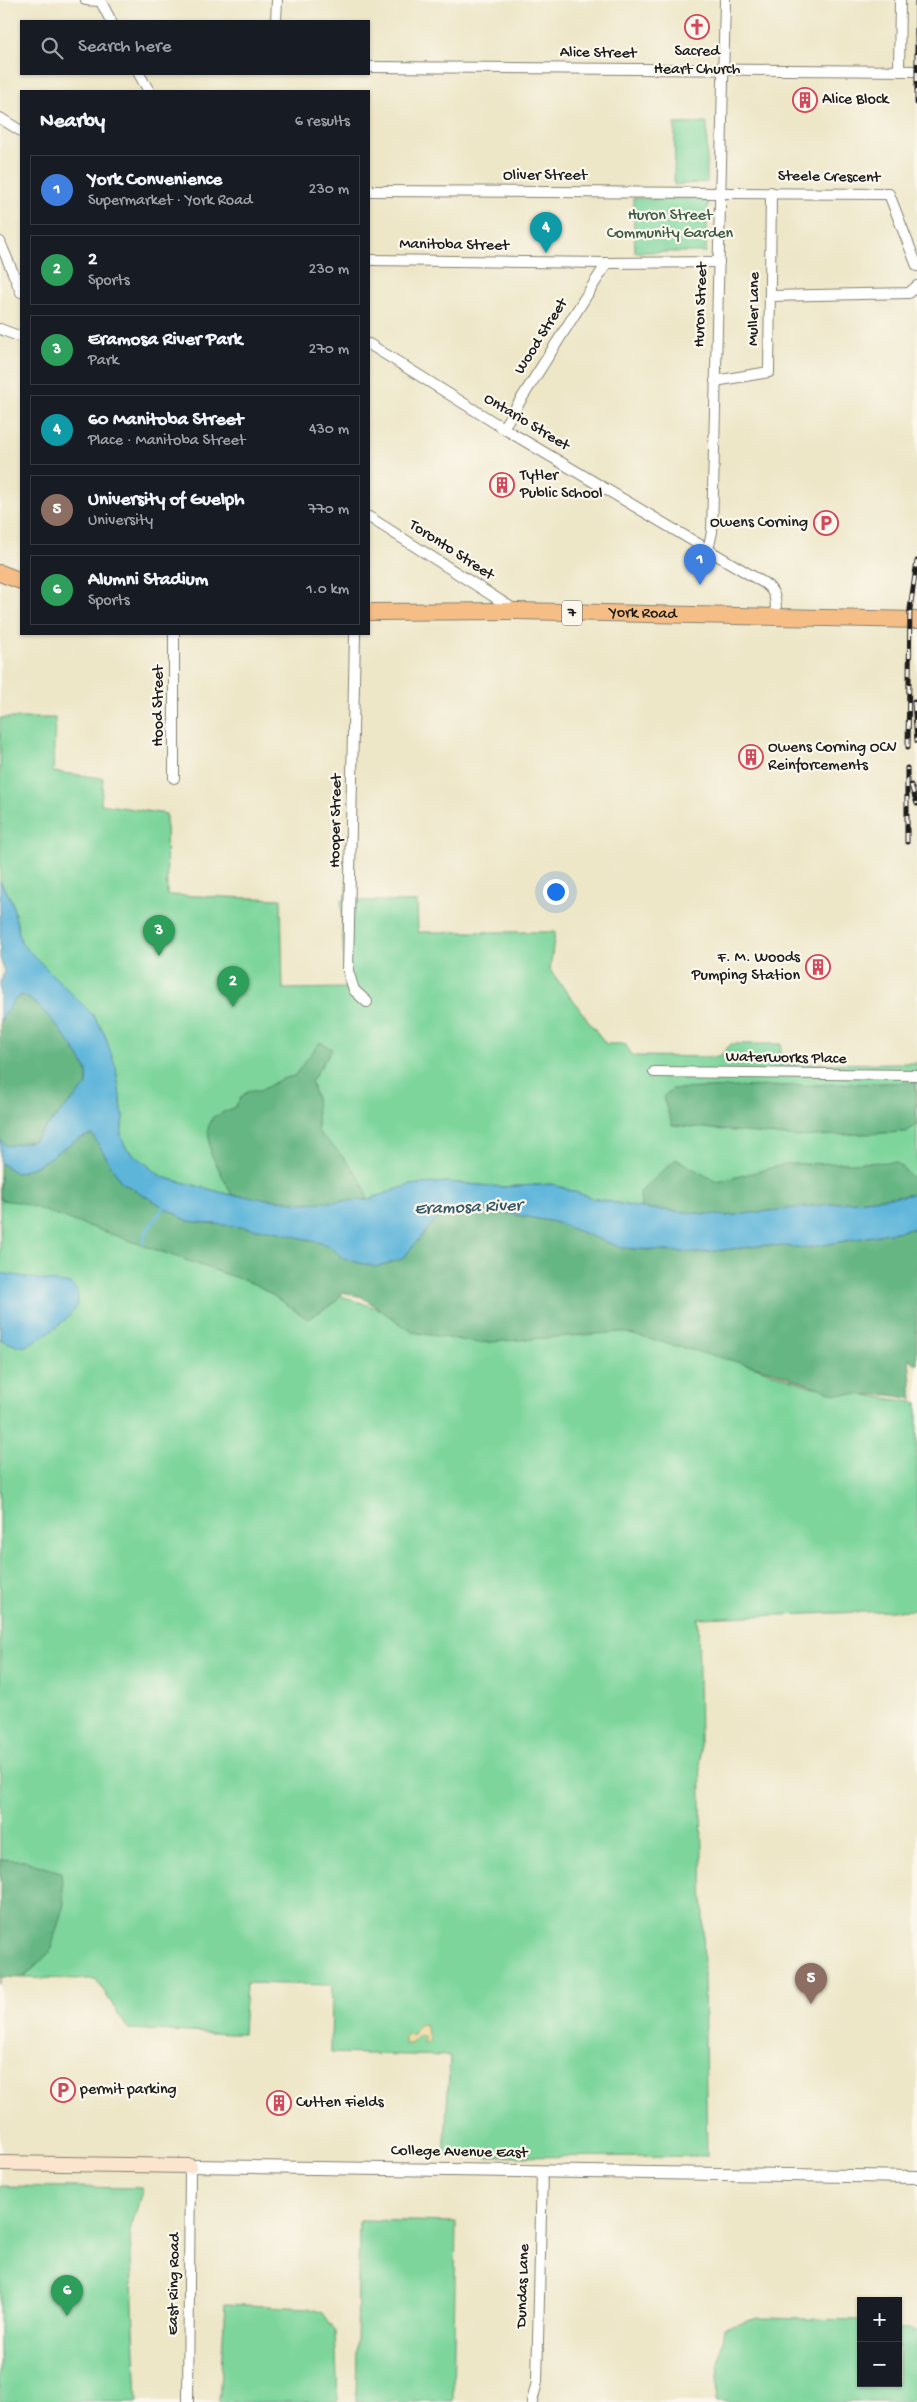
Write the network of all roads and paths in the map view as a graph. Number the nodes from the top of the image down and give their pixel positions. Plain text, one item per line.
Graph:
1 (86, 0) edge
2 (100, 0) edge
3 (277, 0) edge
4 (725, 0) edge
5 (900, 0) edge
6 (110, 20) edge
7 (276, 20) edge
8 (370, 66) edge
9 (724, 70) junction
10 (899, 71) junction
11 (917, 71) edge
12 (140, 75) edge
13 (147, 90) edge
14 (0, 118) edge
15 (20, 130) edge
16 (370, 191) edge
17 (721, 192) junction
18 (771, 192) junction
19 (0, 242) edge
20 (370, 260) edge
21 (719, 262) junction
22 (607, 263) junction
23 (917, 266) edge
24 (917, 286) edge
25 (20, 290) edge
26 (770, 296) junction
27 (0, 329) edge
28 (20, 337) edge
29 (370, 345) edge
30 (715, 381) junction
31 (503, 428) junction
32 (370, 517) edge
33 (708, 550) junction
34 (0, 573) edge
35 (20, 581) edge
36 (517, 611) junction
37 (370, 612) edge
38 (776, 617) junction
39 (917, 620) edge
40 (174, 635) edge
41 (355, 635) edge
42 (174, 778) dead end
43 (367, 1002) dead end
44 (654, 1072) dead end
45 (917, 1075) edge
46 (0, 2163) edge
47 (190, 2166) junction
48 (542, 2171) junction
49 (917, 2177) edge
50 (188, 2402) edge
51 (532, 2402) edge

1 - 2 street
2 - 6 street
3 - 7 street
4 - 9 street, Huron Street
5 - 10 street
8 - 9 street, Alice Street
9 - 10 street, Alice Street
9 - 17 street, Huron Street
10 - 11 street, Alice Street
12 - 13 street
14 - 15 street
16 - 17 street, Oliver Street
17 - 18 street, Steele Crescent
17 - 21 street, Huron Street
18 - 23 street, Steele Crescent
18 - 26 street, Muller Lane
19 - 25 street
20 - 22 street, Manitoba Street
21 - 22 street, Manitoba Street
21 - 30 street, Huron Street
22 - 31 street, Wood Street
24 - 26 street
26 - 30 street, Muller Lane
27 - 28 street
29 - 31 street, Ontario Street
30 - 33 street, Huron Street
31 - 33 street, Ontario Street
32 - 36 street, Toronto Street
33 - 38 street, Ontario Street
34 - 35 main road
36 - 37 main road, York Road / 7
36 - 38 main road, York Road / 7
38 - 39 main road, York Road / 7
40 - 42 street, Hood Street
41 - 43 street, Hooper Street
44 - 45 street, Waterworks Place
46 - 47 main road, College Avenue East
47 - 48 street, College Avenue East
47 - 50 street, East Ring Road
48 - 49 street, College Avenue East
48 - 51 street, Dundas Lane

